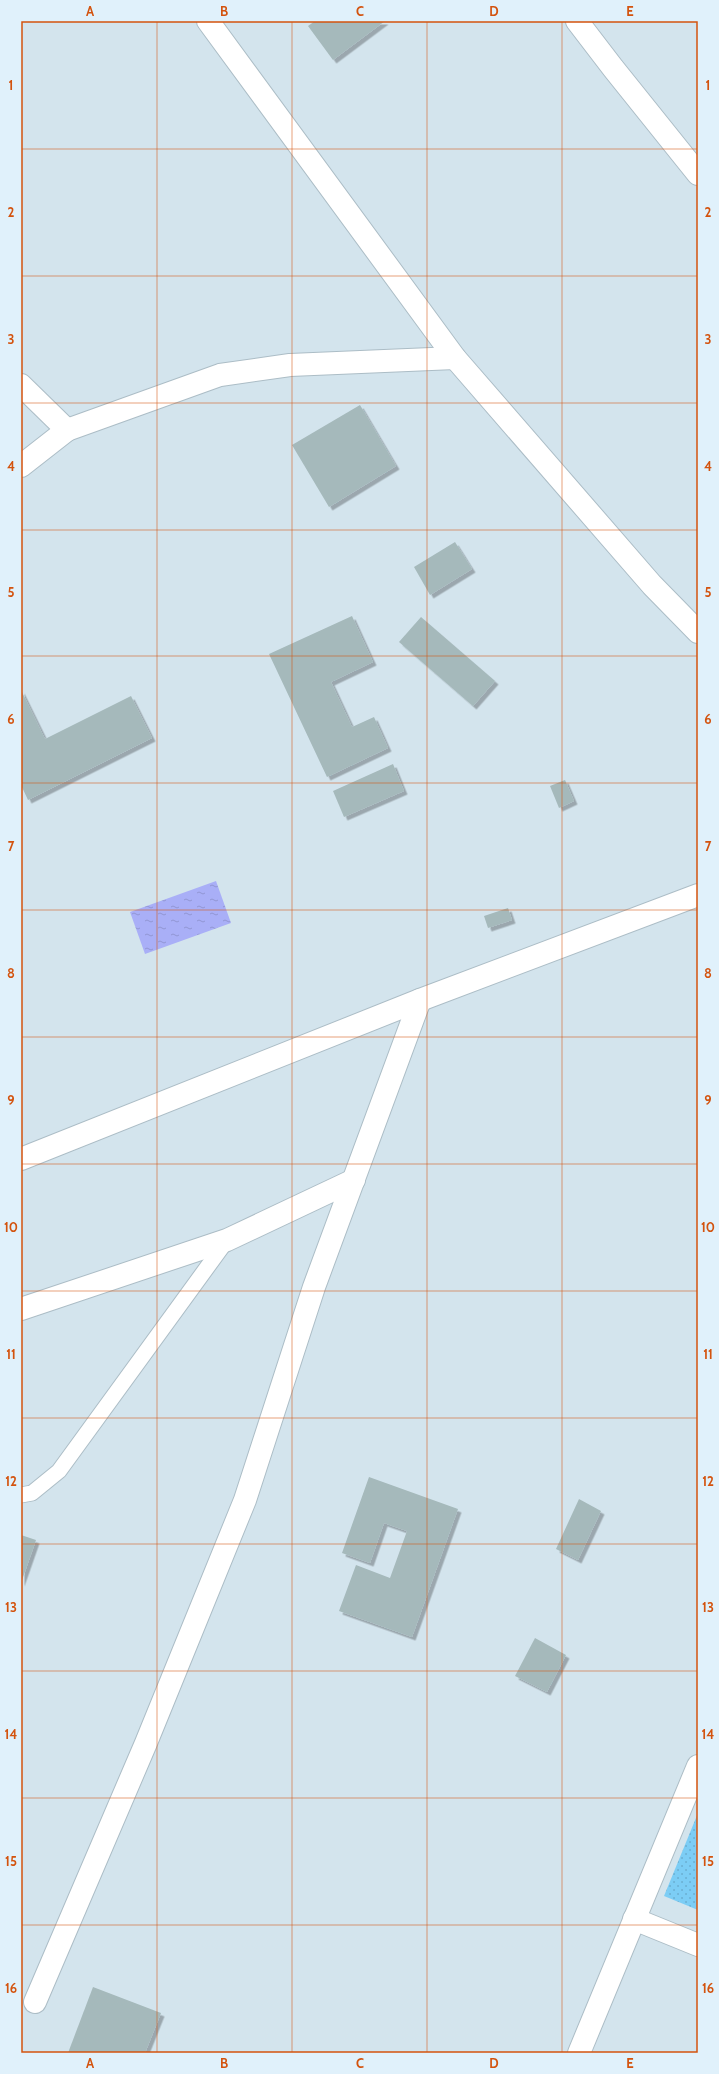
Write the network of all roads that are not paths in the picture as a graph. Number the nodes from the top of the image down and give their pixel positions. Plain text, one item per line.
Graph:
1 (208, 21) edge
2 (577, 21) edge
3 (698, 174) edge
4 (455, 358) junction
5 (21, 385) edge
6 (67, 430) junction
7 (21, 466) edge
8 (698, 632) edge
9 (698, 896) edge
10 (420, 1000) junction
11 (21, 1159) edge
12 (354, 1180) junction
13 (227, 1240) junction
14 (21, 1309) edge
15 (21, 1495) edge
16 (698, 1766) edge
17 (634, 1919) junction
18 (698, 1945) edge
19 (36, 2002) dead end
20 (579, 2053) edge

1 - 4 street
2 - 3 street
4 - 6 street
4 - 8 street
5 - 6 street
6 - 7 street
9 - 10 street
10 - 11 street
10 - 12 street
12 - 13 street
12 - 19 street
13 - 14 street
13 - 15 lane
16 - 17 street
17 - 18 street
17 - 20 street

